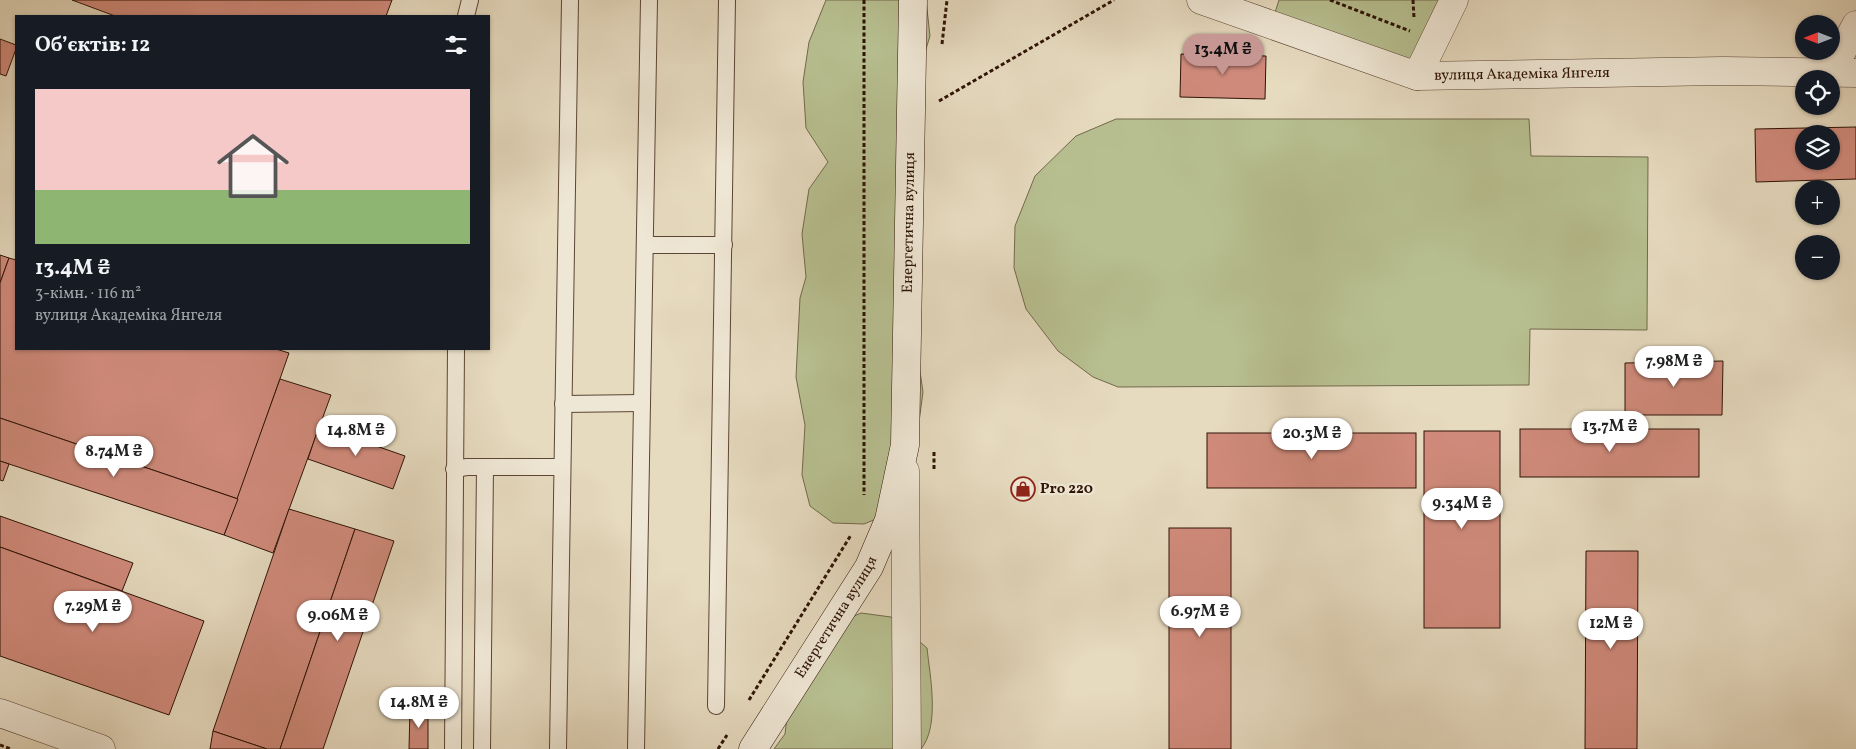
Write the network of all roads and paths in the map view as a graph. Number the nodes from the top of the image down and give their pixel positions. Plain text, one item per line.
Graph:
1 (470, 0) edge
2 (570, 0) edge
3 (649, 0) edge
4 (727, 0) edge
5 (864, 0) edge
6 (912, 0) edge
7 (1114, 0) edge
8 (1201, 0) edge
9 (1330, 0) edge
10 (1454, 0) edge
11 (466, 15) edge
12 (1856, 25) edge
13 (1415, 33) dead end
14 (1844, 72) edge
15 (1417, 76) junction
16 (935, 103) dead end
17 (645, 245) junction
18 (724, 245) junction
19 (456, 350) edge
20 (642, 403) junction
21 (563, 404) junction
22 (905, 445) junction
23 (485, 467) junction
24 (562, 467) junction
25 (454, 469) junction
26 (864, 502) dead end
27 (854, 529) dead end
28 (716, 706) dead end
29 (744, 707) dead end
30 (0, 713) edge
31 (729, 732) dead end
32 (0, 745) edge
33 (11, 749) edge
34 (102, 749) edge
35 (453, 749) edge
36 (482, 749) edge
37 (558, 749) edge
38 (636, 749) edge
39 (718, 749) edge
40 (753, 749) edge
41 (907, 749) edge

1 - 11 lane
2 - 21 lane
3 - 17 lane
4 - 18 lane
5 - 26 path
6 - 22 street, Енергетична вулиця
7 - 16 path
8 - 15 street, вулиця Академіка Янгеля
9 - 13 path
10 - 15 street
12 - 14 street
14 - 15 street, вулиця Академіка Янгеля
17 - 18 lane
17 - 20 lane
18 - 28 lane
19 - 25 lane
20 - 21 lane
20 - 38 lane
21 - 24 lane
22 - 40 street, Енергетична вулиця
22 - 41 street, Енергетична вулиця
23 - 24 lane
23 - 25 lane
23 - 36 lane
24 - 37 lane
25 - 35 lane
27 - 29 path
30 - 34 street
31 - 39 path
32 - 33 path

